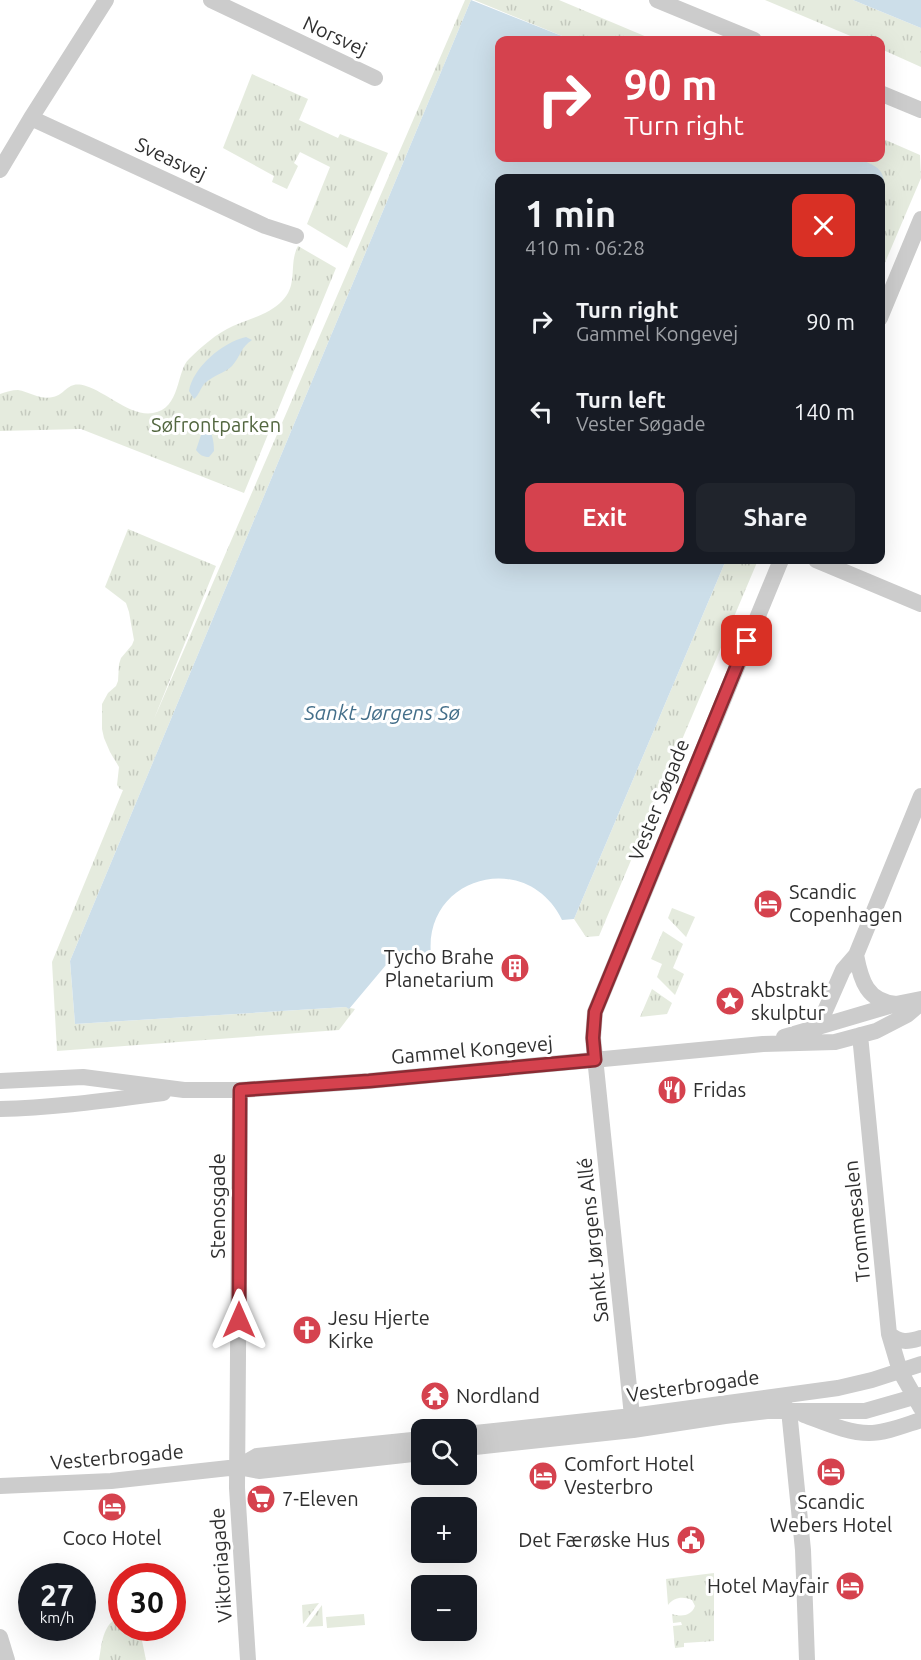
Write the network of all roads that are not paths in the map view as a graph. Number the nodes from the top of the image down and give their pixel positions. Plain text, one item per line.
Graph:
1 (211, 0) edge
2 (657, 0) edge
3 (101, 2) edge
4 (744, 36) edge
5 (375, 78) dead end
6 (885, 95) edge
7 (921, 110) edge
8 (31, 118) junction
9 (0, 170) edge
10 (921, 219) edge
11 (296, 236) dead end
12 (885, 306) edge
13 (779, 564) edge
14 (826, 564) edge
15 (921, 604) edge
16 (921, 795) edge
17 (856, 955) junction
18 (921, 1001) edge
19 (896, 1004) junction
20 (818, 1027) junction
21 (860, 1035) junction
22 (763, 1044) junction
23 (595, 1060) junction
24 (0, 1081) edge
25 (184, 1090) junction
26 (240, 1090) junction
27 (0, 1109) edge
28 (889, 1334) junction
29 (921, 1338) edge
30 (921, 1364) edge
31 (900, 1371) junction
32 (919, 1400) edge
33 (789, 1410) junction
34 (632, 1416) junction
35 (921, 1420) edge
36 (477, 1433) edge
37 (411, 1439) edge
38 (477, 1447) edge
39 (411, 1454) edge
40 (238, 1467) junction
41 (0, 1486) edge
42 (0, 1637) edge
43 (7, 1660) edge
44 (248, 1660) edge
45 (807, 1660) edge

1 - 5 street, Norsvej
2 - 4 street
3 - 8 street
6 - 7 street
8 - 9 street
8 - 11 street, Sveasvej
10 - 12 street
13 - 23 street, Vester Søgade
14 - 15 street
16 - 17 street
17 - 19 street
17 - 20 street
18 - 19 street, Gammel Kongevej
18 - 21 street, Gammel Kongevej
19 - 20 street, Gammel Kongevej
20 - 22 street, Gammel Kongevej
21 - 22 street, Gammel Kongevej
21 - 28 street, Trommesalen
22 - 23 street, Gammel Kongevej
23 - 26 street, Gammel Kongevej
23 - 34 street, Sankt Jørgens Allé
24 - 25 street, Gammel Kongevej
25 - 26 street, Gammel Kongevej
25 - 27 street, Gammel Kongevej
26 - 40 street, Stenosgade
28 - 29 street
28 - 31 street, Trommesalen
30 - 31 street, Vesterbrogade
31 - 32 street, Trommesalen
31 - 34 street, Vesterbrogade
32 - 33 street, Vesterbrogade
33 - 35 street
33 - 38 street, Vesterbrogade
33 - 45 street
34 - 36 street, Vesterbrogade
37 - 40 street, Vesterbrogade
39 - 40 street, Vesterbrogade
40 - 41 street, Vesterbrogade
40 - 44 street, Viktoriagade
42 - 43 street

